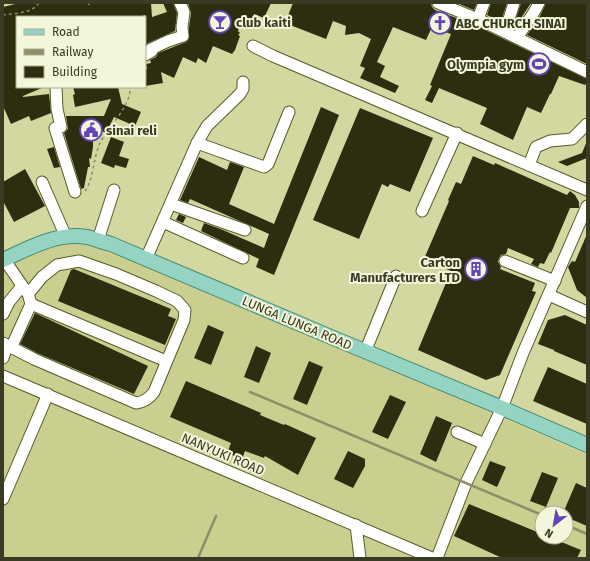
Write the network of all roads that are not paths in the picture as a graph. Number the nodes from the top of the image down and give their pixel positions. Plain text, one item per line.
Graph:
1 (180, 3) edge
2 (438, 3) edge
3 (484, 3) edge
4 (514, 3) edge
5 (539, 3) edge
6 (478, 19) junction
7 (505, 32) junction
8 (517, 38) junction
9 (253, 46) dead end
10 (146, 54) edge
11 (587, 72) edge
12 (243, 82) dead end
13 (56, 88) edge
14 (288, 112) dead end
15 (587, 124) edge
16 (457, 133) junction
17 (197, 143) junction
18 (529, 164) junction
19 (42, 182) dead end
20 (114, 190) dead end
21 (587, 190) edge
22 (76, 192) road end
23 (171, 204) junction
24 (587, 206) edge
25 (422, 211) dead end
26 (163, 222) junction
27 (245, 230) dead end
28 (582, 230) edge
29 (66, 236) junction
30 (98, 240) junction
31 (243, 258) dead end
32 (146, 259) junction
33 (4, 260) edge
34 (505, 260) dead end
35 (396, 276) dead end
36 (555, 281) junction
37 (27, 295) junction
38 (549, 295) junction
39 (587, 312) edge
40 (3, 314) edge
41 (7, 346) edge
42 (365, 352) junction
43 (3, 358) edge
44 (166, 361) junction
45 (3, 376) edge
46 (48, 394) junction
47 (502, 408) junction
48 (457, 432) dead end
49 (485, 444) junction
50 (587, 445) edge
51 (3, 499) edge
52 (356, 526) junction
53 (360, 558) edge
54 (432, 558) edge
55 (437, 558) edge

1 - 10 street
2 - 6 street
3 - 6 street
4 - 7 street
5 - 8 street
6 - 7 street
7 - 8 street
8 - 11 street
9 - 16 street
12 - 17 street
13 - 22 street
14 - 17 street
15 - 18 street
16 - 18 street
16 - 25 street
17 - 23 street
18 - 21 street
19 - 29 street
20 - 30 street
23 - 26 street
23 - 27 street
24 - 28 street
26 - 31 street
26 - 32 street
28 - 36 street
29 - 30 main road, LUNGA LUNGA ROAD
29 - 33 main road, LUNGA LUNGA ROAD
30 - 32 main road, LUNGA LUNGA ROAD
32 - 42 main road, LUNGA LUNGA ROAD
33 - 37 street
34 - 36 street
35 - 42 street
36 - 38 street
37 - 40 street
37 - 41 street
37 - 44 street
37 - 44 street
38 - 39 street
38 - 47 street
41 - 43 street
41 - 44 street
42 - 47 main road, LUNGA LUNGA ROAD
45 - 46 street, NANYUKI ROAD
46 - 51 street
46 - 52 street, NANYUKI ROAD
47 - 49 street
47 - 50 main road, LUNGA LUNGA ROAD
48 - 49 street
49 - 55 street
52 - 53 street
52 - 54 street, NANYUKI ROAD

